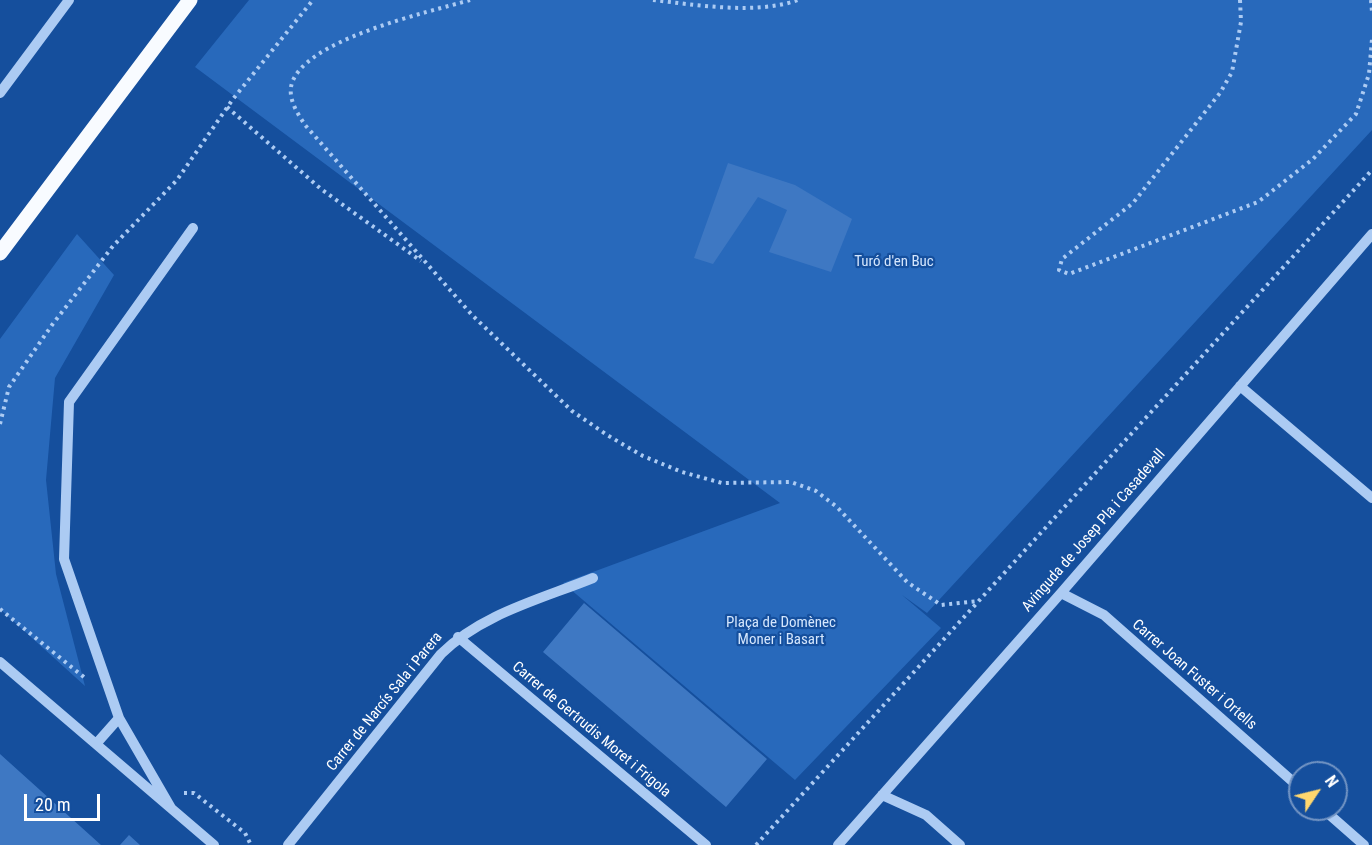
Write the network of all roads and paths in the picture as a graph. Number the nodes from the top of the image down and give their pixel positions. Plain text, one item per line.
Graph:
1 (69, 0) edge
2 (190, 0) edge
3 (313, 0) edge
4 (470, 0) edge
5 (653, 0) edge
6 (798, 0) edge
7 (1240, 0) edge
8 (1371, 0) edge
9 (1372, 12) edge
10 (1372, 39) edge
11 (0, 93) edge
12 (227, 107) junction
13 (1372, 170) edge
14 (193, 228) dead end
15 (1372, 234) edge
16 (0, 254) edge
17 (429, 266) junction
18 (1240, 386) junction
19 (0, 424) edge
20 (1372, 498) edge
21 (593, 578) dead end
22 (1061, 593) junction
23 (978, 601) junction
24 (0, 609) edge
25 (458, 637) junction
26 (0, 662) edge
27 (87, 680) dead end
28 (119, 718) junction
29 (96, 744) junction
30 (1288, 777) edge
31 (178, 787) dead end
32 (882, 795) junction
33 (171, 808) junction
34 (1337, 821) edge
35 (214, 845) edge
36 (251, 845) edge
37 (288, 845) edge
38 (706, 845) edge
39 (756, 845) edge
40 (838, 845) edge
41 (960, 845) edge
42 (1364, 845) edge

1 - 11 street
2 - 16 main road
3 - 12 path
4 - 17 path
5 - 6 path
7 - 10 path
8 - 9 path
12 - 17 path
12 - 19 path
13 - 23 path
14 - 28 street
15 - 18 street, Avinguda de Josep Pla i Casadevall
17 - 23 path
18 - 20 street
18 - 22 street, Avinguda de Josep Pla i Casadevall
21 - 25 street, Carrer de Narcís Sala i Parera
22 - 30 street, Carrer Joan Fuster i Ortells
22 - 32 street, Avinguda de Josep Pla i Casadevall
23 - 39 path
24 - 27 path
25 - 37 street, Carrer de Narcís Sala i Parera
25 - 38 street, Carrer de Gertrudis Moret i Frigola
26 - 29 street
28 - 29 street
28 - 33 street
29 - 33 street
31 - 36 path
32 - 40 street, Avinguda de Josep Pla i Casadevall
32 - 41 street
33 - 35 street
34 - 42 street

